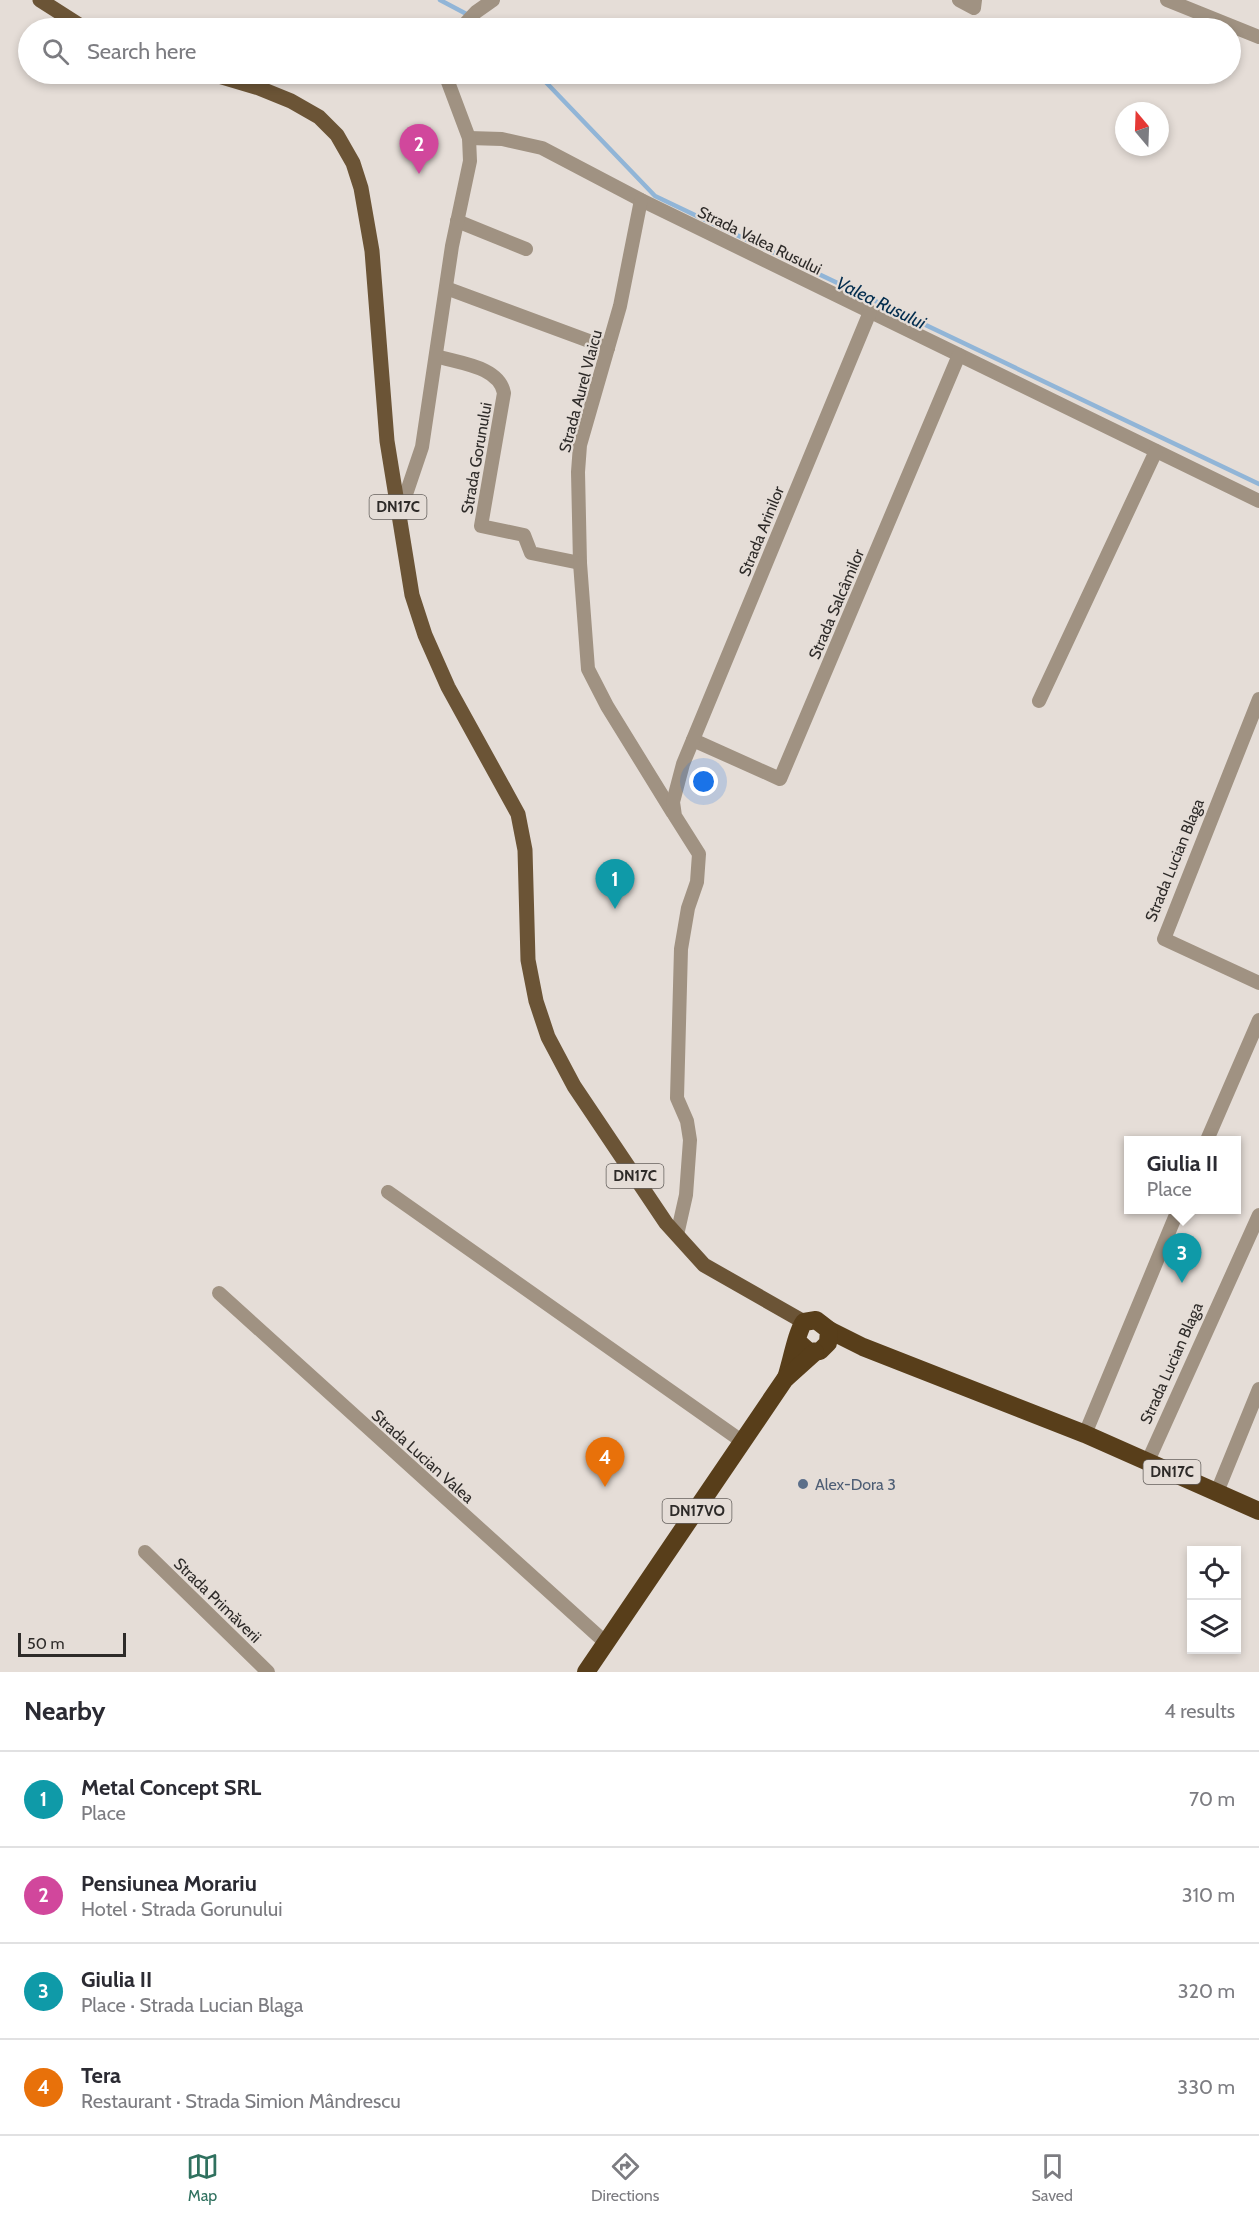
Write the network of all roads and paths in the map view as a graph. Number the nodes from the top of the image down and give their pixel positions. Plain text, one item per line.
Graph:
1 (40, 0) edge
2 (493, 0) edge
3 (959, 0) edge
4 (975, 0) edge
5 (1167, 0) edge
6 (68, 18) edge
7 (470, 18) edge
8 (1212, 18) edge
9 (1241, 30) edge
10 (1259, 37) edge
11 (246, 84) edge
12 (449, 84) edge
13 (469, 138) junction
14 (641, 200) junction
15 (458, 221) junction
16 (526, 249) dead end
17 (446, 288) junction
18 (870, 312) junction
19 (608, 348) junction
20 (959, 355) junction
21 (436, 356) junction
22 (1156, 451) junction
23 (1259, 501) edge
24 (399, 515) junction
25 (580, 563) junction
26 (1259, 699) edge
27 (1039, 700) dead end
28 (693, 740) junction
29 (675, 816) junction
30 (1259, 983) edge
31 (1259, 1020) edge
32 (1209, 1136) edge
33 (387, 1192) dead end
34 (1176, 1214) edge
35 (1259, 1215) edge
36 (677, 1235) junction
37 (219, 1293) dead end
38 (800, 1332) junction
39 (824, 1342) junction
40 (785, 1379) junction
41 (1259, 1389) edge
42 (1085, 1434) junction
43 (743, 1442) junction
44 (1148, 1461) junction
45 (1217, 1492) junction
46 (1259, 1511) edge
47 (145, 1552) dead end
48 (606, 1643) junction
49 (268, 1672) edge
50 (586, 1672) edge

1 - 6 main road
2 - 7 street
3 - 4 street
5 - 8 street
9 - 10 street
11 - 24 main road, DN17C
12 - 13 street
13 - 14 street, Strada Valea Rusului
13 - 15 street
14 - 18 street, Strada Valea Rusului
14 - 19 street, Strada Aurel Vlaicu
15 - 16 street
15 - 17 street
17 - 19 street
17 - 21 street
18 - 20 street, Strada Valea Rusului
18 - 28 street, Strada Arinilor
19 - 25 street, Strada Aurel Vlaicu
20 - 22 street, Strada Valea Rusului
20 - 28 street, Strada Salcâmilor
21 - 24 street
21 - 25 street, Strada Gorunului
22 - 23 street, Strada Valea Rusului
22 - 27 street
24 - 36 main road, DN17C
25 - 29 street, Strada Aurel Vlaicu
26 - 30 street, Strada Lucian Blaga
28 - 29 street, Strada Arinilor
29 - 36 street, Strada Aurel Vlaicu
31 - 32 street
33 - 43 street
34 - 42 street
35 - 44 street, Strada Lucian Blaga
36 - 38 main road, DN17C
37 - 48 street, Strada Lucian Valea
38 - 39 highway, DN17C
38 - 39 highway, DN17C
38 - 40 highway, DN17VO
39 - 40 highway, DN17VO
39 - 42 highway, DN17C
40 - 43 highway, DN17VO
41 - 45 street
42 - 44 highway, DN17C
43 - 48 highway, DN17VO
44 - 45 highway, DN17C
45 - 46 highway, DN17C
47 - 49 street, Strada Primăverii
48 - 50 highway, DN17VO

